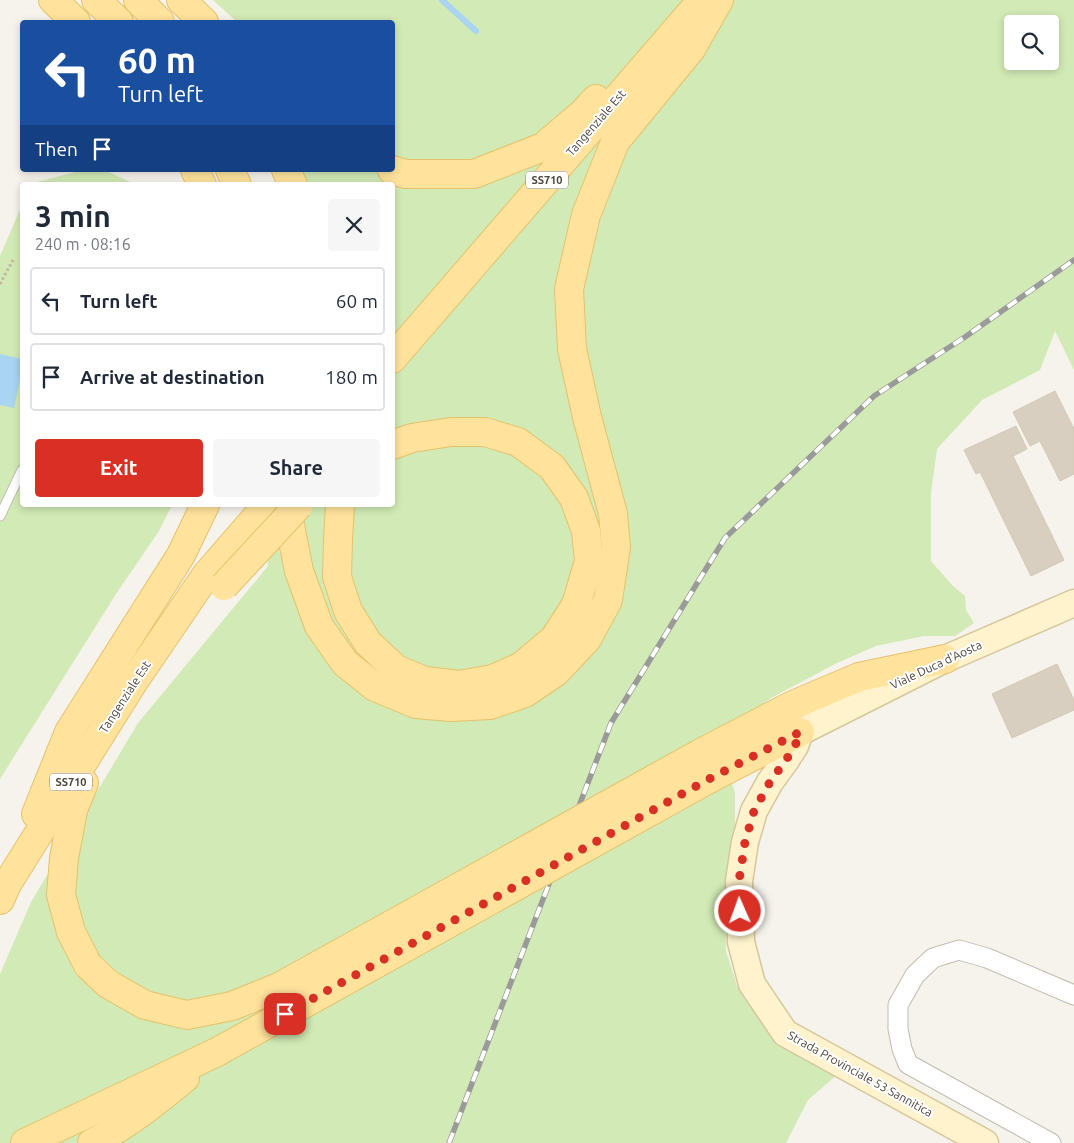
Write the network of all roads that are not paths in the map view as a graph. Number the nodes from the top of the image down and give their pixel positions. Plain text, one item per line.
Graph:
1 (53, 0) edge
2 (96, 0) edge
3 (138, 0) edge
4 (181, 0) edge
5 (690, 0) edge
6 (702, 0) edge
7 (719, 0) edge
8 (74, 20) edge
9 (117, 20) edge
10 (158, 20) edge
11 (202, 20) edge
12 (395, 171) edge
13 (395, 357) edge
14 (395, 444) edge
15 (20, 474) edge
16 (204, 507) edge
17 (266, 507) edge
18 (286, 507) edge
19 (296, 507) edge
20 (340, 507) edge
21 (0, 516) edge
22 (216, 580) junction
23 (1074, 603) edge
24 (945, 659) junction
25 (134, 681) junction
26 (800, 732) junction
27 (704, 766) junction
28 (4, 892) edge
29 (1074, 995) edge
30 (217, 1052) junction
31 (25, 1143) edge
32 (92, 1143) edge
33 (985, 1143) edge
34 (1051, 1143) edge

1 - 8 main road
2 - 9 main road
3 - 10 main road
4 - 11 main road
5 - 12 main road
6 - 13 main road, Tangenziale Est / SS710
7 - 18 main road
14 - 20 main road
15 - 21 lane
16 - 28 main road
17 - 22 main road
19 - 22 main road, bridge
22 - 25 main road
23 - 24 main road, Viale Duca d'Aosta
24 - 26 main road, Viale Duca d'Aosta
24 - 27 main road
25 - 27 main road, bridge
25 - 28 main road, Tangenziale Est / SS710
26 - 27 main road
26 - 33 main road, Strada Provinciale 53 Sannitica
27 - 30 main road, bridge
29 - 34 street
30 - 31 main road
30 - 32 main road

